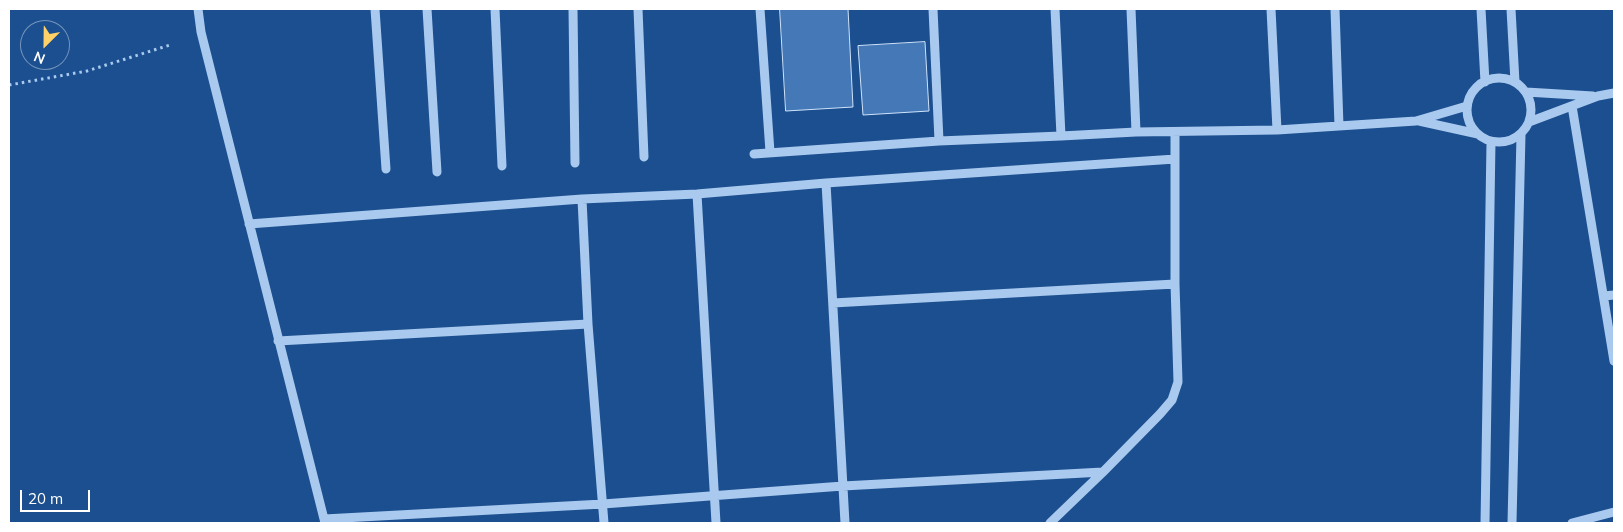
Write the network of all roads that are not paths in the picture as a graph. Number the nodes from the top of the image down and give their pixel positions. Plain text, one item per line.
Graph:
1 (198, 9) edge
2 (376, 9) edge
3 (427, 9) edge
4 (495, 9) edge
5 (573, 9) edge
6 (638, 9) edge
7 (760, 9) edge
8 (933, 9) edge
9 (1055, 9) edge
10 (1131, 9) edge
11 (1271, 9) edge
12 (1335, 9) edge
13 (1481, 9) edge
14 (1511, 9) edge
15 (1484, 82) junction
16 (1514, 82) junction
17 (1526, 92) junction
18 (1614, 93) edge
19 (1598, 96) junction
20 (1467, 106) junction
21 (1572, 106) junction
22 (1416, 121) junction
23 (1529, 122) junction
24 (1339, 126) junction
25 (1277, 130) junction
26 (1136, 132) junction
27 (1175, 132) junction
28 (1478, 134) junction
29 (1521, 135) junction
30 (1061, 136) junction
31 (939, 141) junction
32 (1491, 142) junction
33 (770, 152) junction
34 (754, 154) dead end
35 (644, 157) dead end
36 (1175, 159) junction
37 (575, 163) dead end
38 (502, 166) dead end
39 (386, 169) dead end
40 (437, 172) dead end
41 (826, 183) junction
42 (697, 194) junction
43 (582, 199) junction
44 (249, 224) junction
45 (1175, 284) junction
46 (1614, 295) edge
47 (1604, 296) junction
48 (833, 303) junction
49 (588, 324) junction
50 (278, 341) junction
51 (1614, 361) edge
52 (1103, 472) junction
53 (843, 486) junction
54 (714, 496) junction
55 (603, 504) junction
56 (1614, 512) edge
57 (325, 521) edge
58 (604, 523) edge
59 (716, 523) edge
60 (845, 523) edge
61 (1050, 523) edge
62 (1485, 523) edge
63 (1512, 523) edge
64 (1572, 523) edge

1 - 44 street
2 - 39 street
3 - 40 street
4 - 38 street
5 - 37 street
6 - 35 street
7 - 33 street
8 - 31 street
9 - 30 street
10 - 26 street
11 - 25 street
12 - 24 street
13 - 15 street
14 - 16 street
15 - 16 street
15 - 20 street
16 - 17 street
17 - 19 street
17 - 23 street
18 - 19 street
19 - 21 street
20 - 22 street
20 - 28 street
21 - 23 street
21 - 47 street
22 - 24 street
22 - 28 street
23 - 29 street
24 - 25 street
25 - 27 street
26 - 27 street
26 - 30 street
27 - 36 street
28 - 32 street
29 - 32 street
29 - 63 street
30 - 31 street
31 - 33 street
32 - 62 street
33 - 34 street
36 - 41 street
36 - 45 street
41 - 42 street
41 - 48 street
42 - 43 street
42 - 54 street
43 - 44 street
43 - 49 street
44 - 50 street
45 - 48 street
45 - 52 street
46 - 47 street
47 - 51 street
48 - 53 street
49 - 50 street
49 - 55 street
50 - 57 street
52 - 53 street
52 - 61 street
53 - 54 street
53 - 60 street
54 - 55 street
54 - 59 street
55 - 57 street
55 - 58 street
56 - 64 street

